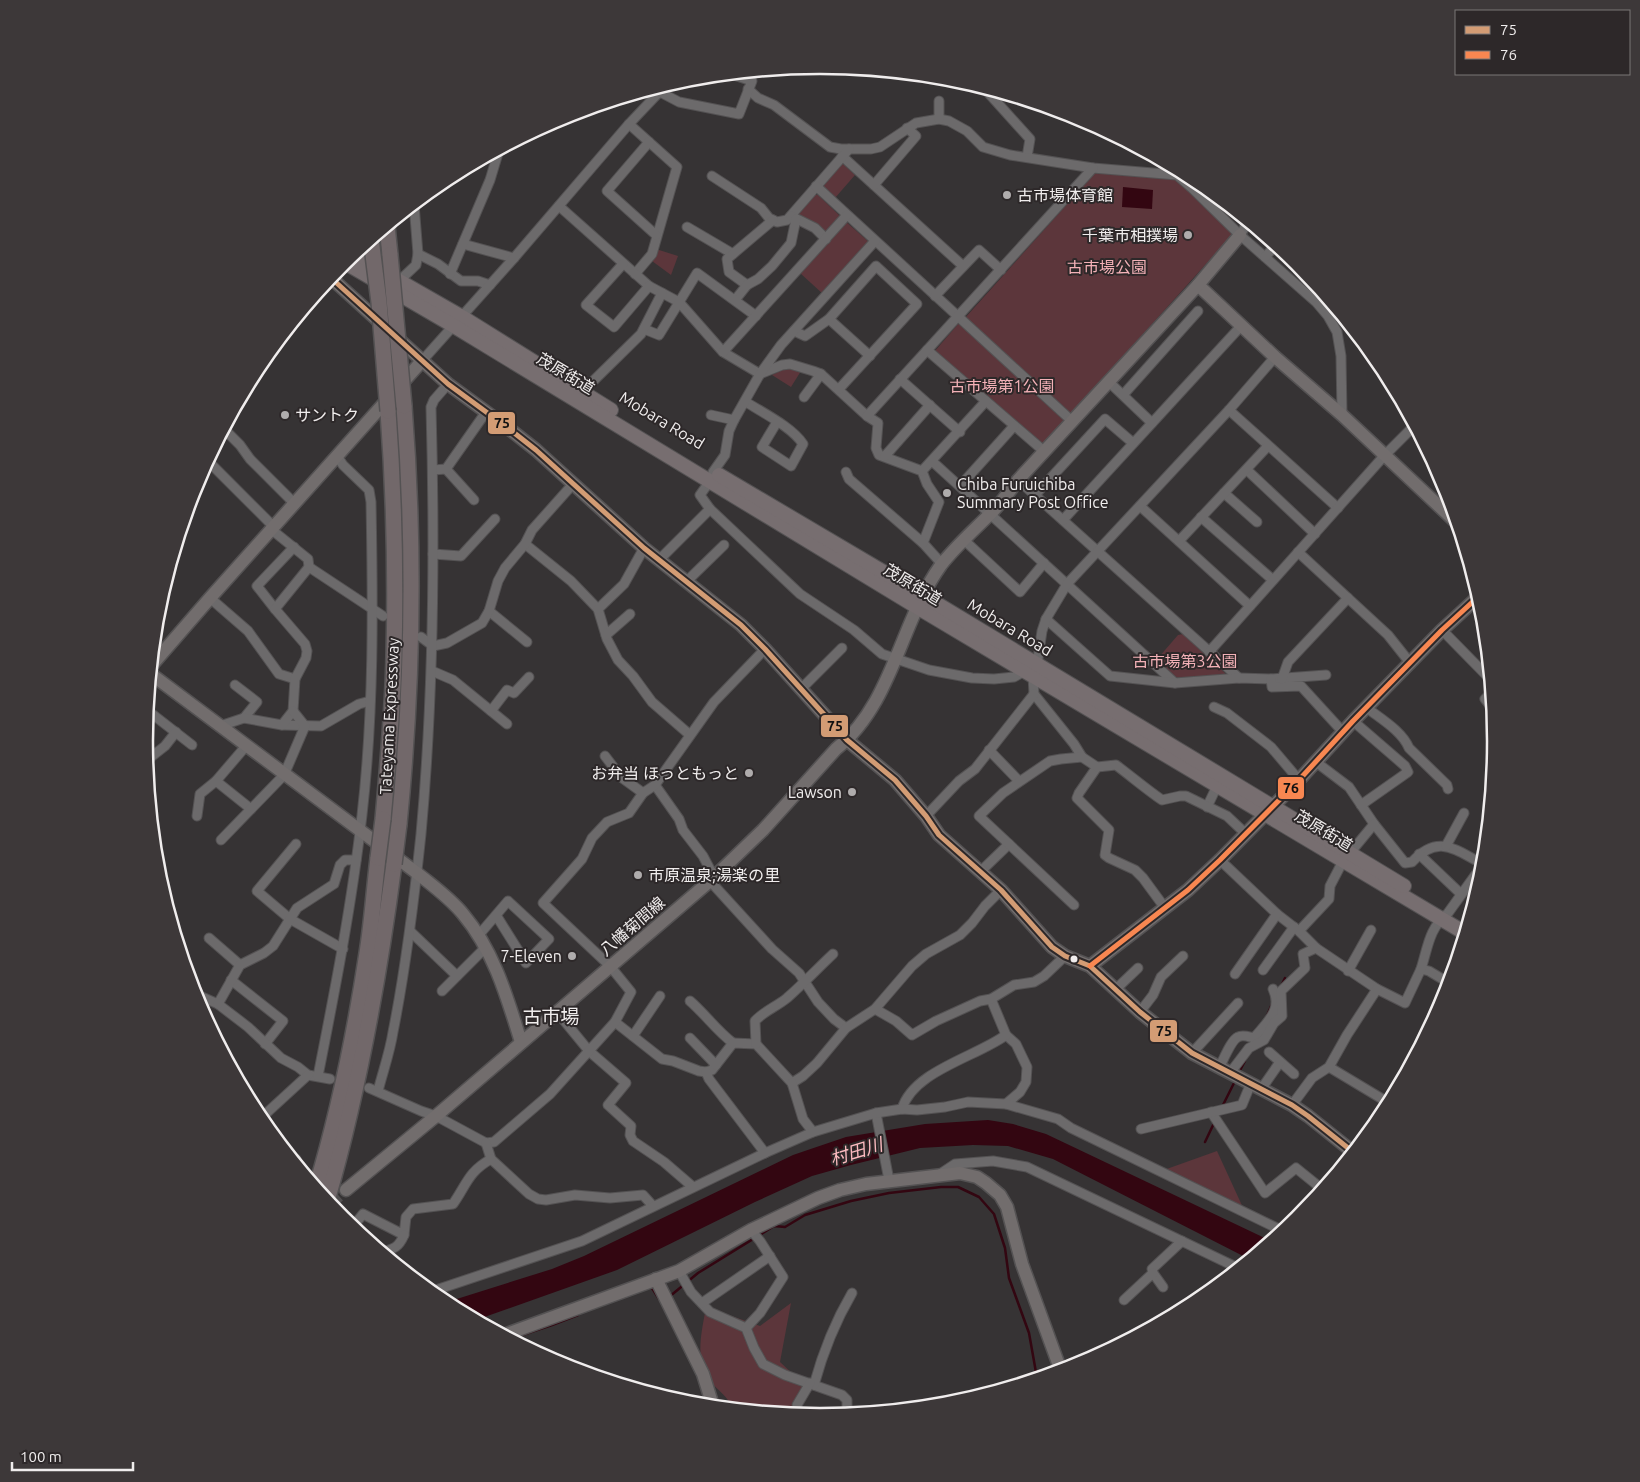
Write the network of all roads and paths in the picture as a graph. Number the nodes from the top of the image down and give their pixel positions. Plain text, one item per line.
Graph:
1 (743, 78) edge
2 (748, 89) junction
3 (667, 92) edge
4 (658, 94) edge
5 (991, 96) edge
6 (939, 101) dead end
7 (939, 119) junction
8 (629, 124) junction
9 (907, 128) junction
10 (649, 142) junction
11 (849, 149) junction
12 (842, 156) junction
13 (497, 157) edge
14 (1027, 157) junction
15 (1093, 168) junction
16 (1173, 175) edge
17 (712, 176) dead end
18 (1186, 183) edge
19 (874, 185) junction
20 (816, 186) junction
21 (560, 206) junction
22 (415, 212) edge
23 (847, 215) junction
24 (793, 218) junction
25 (773, 220) junction
26 (687, 227) dead end
27 (1245, 227) edge
28 (388, 233) edge
29 (656, 235) junction
30 (1240, 235) junction
31 (826, 239) junction
32 (876, 241) junction
33 (463, 244) junction
34 (373, 246) edge
35 (1272, 250) edge
36 (418, 254) junction
37 (733, 254) junction
38 (1265, 257) junction
39 (359, 258) edge
40 (514, 258) junction
41 (623, 264) junction
42 (351, 266) edge
43 (964, 266) junction
44 (1001, 270) junction
45 (450, 274) junction
46 (635, 274) junction
47 (399, 281) junction
48 (919, 281) junction
49 (336, 282) edge
50 (490, 285) junction
51 (747, 285) junction
52 (1198, 285) junction
53 (649, 286) junction
54 (662, 293) junction
55 (906, 294) junction
56 (935, 296) junction
57 (735, 300) junction
58 (679, 302) junction
59 (1198, 312) dead end
60 (756, 316) junction
61 (959, 317) junction
62 (829, 319) junction
63 (458, 322) junction
64 (1242, 325) junction
65 (644, 329) junction
66 (794, 331) junction
67 (1155, 331) junction
68 (1170, 342) junction
69 (927, 350) junction
70 (723, 352) junction
71 (870, 356) junction
72 (1275, 358) junction
73 (422, 362) junction
74 (760, 374) junction
75 (821, 374) junction
76 (900, 378) junction
77 (1109, 382) junction
78 (448, 384) junction
79 (839, 389) junction
80 (582, 392) junction
81 (1123, 395) junction
82 (804, 397) dead end
83 (986, 401) junction
84 (746, 402) junction
85 (930, 405) junction
86 (1229, 410) junction
87 (486, 412) junction
88 (711, 415) dead end
89 (1342, 415) junction
90 (867, 416) junction
91 (734, 420) junction
92 (777, 422) junction
93 (1073, 422) junction
94 (1152, 423) junction
95 (1014, 426) junction
96 (1410, 430) edge
97 (960, 432) junction
98 (228, 433) edge
99 (1133, 443) junction
100 (1268, 446) junction
101 (1045, 452) junction
102 (337, 456) junction
103 (885, 456) junction
104 (1384, 456) junction
105 (933, 462) junction
106 (213, 466) edge
107 (446, 469) junction
108 (433, 470) junction
109 (1246, 470) junction
110 (846, 472) dead end
111 (922, 472) junction
112 (712, 476) junction
113 (1018, 480) junction
114 (573, 484) junction
115 (960, 486) junction
116 (1224, 493) junction
117 (1034, 495) junction
118 (474, 500) dead end
119 (295, 504) junction
120 (1140, 506) junction
121 (1338, 508) junction
122 (710, 509) junction
123 (991, 514) junction
124 (1447, 514) edge
125 (1202, 517) junction
126 (495, 519) dead end
127 (1063, 520) junction
128 (1257, 522) dead end
129 (273, 528) junction
130 (1315, 534) junction
131 (964, 540) junction
132 (1179, 542) junction
133 (923, 543) junction
134 (525, 544) junction
135 (724, 545) dead end
136 (294, 547) junction
137 (644, 548) junction
138 (1098, 552) junction
139 (1298, 552) junction
140 (433, 554) junction
141 (659, 560) junction
142 (1044, 563) junction
143 (942, 564) junction
144 (309, 567) junction
145 (1273, 580) junction
146 (687, 581) junction
147 (1067, 584) junction
148 (210, 598) junction
149 (1348, 598) junction
150 (921, 602) junction
151 (1472, 602) edge
152 (1250, 606) junction
153 (275, 609) junction
154 (373, 609) junction
155 (598, 609) junction
156 (489, 611) junction
157 (630, 614) dead end
158 (383, 616) dead end
159 (1046, 619) junction
160 (1442, 630) junction
161 (606, 635) junction
162 (421, 637) dead end
163 (527, 642) dead end
164 (433, 646) junction
165 (842, 648) dead end
166 (765, 649) junction
167 (1209, 652) junction
168 (158, 658) edge
169 (896, 659) junction
170 (1411, 664) junction
171 (432, 670) junction
172 (1032, 671) junction
173 (1484, 673) edge
174 (1326, 675) dead end
175 (529, 677) dead end
176 (156, 678) edge
177 (1239, 678) junction
178 (294, 679) junction
179 (1271, 679) junction
180 (1282, 679) junction
181 (1175, 683) junction
182 (235, 685) dead end
183 (801, 689) junction
184 (1034, 694) junction
185 (370, 701) junction
186 (1214, 707) dead end
187 (1367, 708) junction
188 (293, 711) junction
189 (491, 711) junction
190 (154, 715) edge
191 (244, 718) junction
192 (1353, 721) junction
193 (506, 724) dead end
194 (282, 725) junction
195 (220, 726) junction
196 (305, 726) junction
197 (176, 732) junction
198 (1342, 732) junction
199 (690, 735) junction
200 (847, 740) junction
201 (192, 745) dead end
202 (246, 746) junction
203 (989, 750) junction
204 (153, 755) edge
205 (604, 756) dead end
206 (1082, 757) junction
207 (1316, 762) junction
208 (1097, 767) junction
209 (284, 775) junction
210 (1299, 780) junction
211 (216, 781) junction
212 (1019, 781) junction
213 (656, 785) junction
214 (1217, 786) junction
215 (1448, 788) dead end
216 (643, 793) junction
217 (1361, 805) junction
218 (1207, 807) junction
219 (251, 809) junction
220 (1269, 811) junction
221 (1464, 812) dead end
222 (197, 816) dead end
223 (926, 816) junction
224 (1374, 824) junction
225 (360, 831) junction
226 (1246, 834) junction
227 (221, 840) dead end
228 (296, 844) dead end
229 (1009, 844) junction
230 (1446, 846) junction
231 (1419, 854) junction
232 (1347, 857) junction
233 (1476, 859) edge
234 (356, 860) junction
235 (1220, 860) junction
236 (980, 872) junction
237 (417, 873) junction
238 (712, 879) junction
239 (1472, 879) edge
240 (1001, 890) junction
241 (1461, 894) junction
242 (1074, 906) dead end
243 (1165, 908) junction
244 (1277, 914) junction
245 (496, 915) junction
246 (1444, 916) junction
247 (290, 919) junction
248 (1462, 922) edge
249 (1296, 929) junction
250 (1460, 929) edge
251 (1371, 930) dead end
252 (411, 932) junction
253 (478, 936) junction
254 (209, 938) dead end
255 (486, 948) junction
256 (1316, 948) junction
257 (343, 949) junction
258 (833, 954) dead end
259 (1065, 956) junction
260 (1183, 956) dead end
261 (240, 965) junction
262 (610, 966) junction
263 (1090, 966) junction
264 (1138, 968) dead end
265 (1421, 968) junction
266 (1263, 970) dead end
267 (1348, 970) junction
268 (1235, 974) dead end
269 (456, 976) junction
270 (1443, 979) edge
271 (230, 980) junction
272 (803, 981) junction
273 (1273, 988) dead end
274 (1116, 989) junction
275 (1377, 989) junction
276 (442, 992) dead end
277 (660, 996) dead end
278 (205, 998) edge
279 (991, 999) junction
280 (690, 1001) dead end
281 (1238, 1003) dead end
282 (218, 1004) junction
283 (875, 1009) junction
284 (557, 1012) junction
285 (1140, 1012) junction
286 (615, 1022) junction
287 (846, 1028) junction
288 (1006, 1035) junction
289 (633, 1036) junction
290 (690, 1038) dead end
291 (521, 1042) junction
292 (733, 1043) junction
293 (265, 1044) junction
294 (756, 1044) junction
295 (589, 1051) junction
296 (1269, 1052) dead end
297 (1192, 1053) junction
298 (1280, 1062) junction
299 (716, 1064) junction
300 (1329, 1067) junction
301 (1225, 1070) junction
302 (706, 1072) junction
303 (1294, 1074) dead end
304 (308, 1075) junction
305 (318, 1076) junction
306 (330, 1079) dead end
307 (792, 1083) junction
308 (1256, 1086) junction
309 (1383, 1099) edge
310 (1006, 1104) junction
311 (1292, 1105) junction
312 (902, 1108) junction
313 (1211, 1112) junction
314 (266, 1113) edge
315 (876, 1113) junction
316 (436, 1116) junction
317 (1140, 1129) dead end
318 (813, 1132) junction
319 (486, 1143) junction
320 (1348, 1148) edge
321 (765, 1153) junction
322 (491, 1159) junction
323 (939, 1174) junction
324 (889, 1180) junction
325 (318, 1181) edge
326 (1318, 1186) edge
327 (693, 1187) junction
328 (346, 1190) tunnel mouth
329 (329, 1193) tunnel mouth
330 (653, 1206) junction
331 (359, 1218) dead end
332 (1276, 1228) edge
333 (751, 1230) junction
334 (404, 1235) junction
335 (1182, 1240) junction
336 (389, 1250) edge
337 (770, 1256) junction
338 (1232, 1265) edge
339 (679, 1271) junction
340 (1153, 1273) junction
341 (656, 1279) junction
342 (1163, 1287) dead end
343 (439, 1289) edge
344 (852, 1293) dead end
345 (1124, 1300) dead end
346 (702, 1303) junction
347 (746, 1328) junction
348 (512, 1332) edge
349 (1058, 1364) edge
350 (812, 1384) junction
351 (711, 1399) edge
352 (797, 1405) dead end
353 (847, 1407) edge

1 - 2 street
2 - 3 street
2 - 11 street
4 - 8 street
5 - 14 street
6 - 7 street
7 - 9 street
7 - 14 street
8 - 10 street
8 - 21 street
9 - 11 street
9 - 19 street
10 - 29 street
10 - 29 street
11 - 12 street
12 - 19 street
12 - 20 street
13 - 33 street
14 - 15 street
15 - 16 street
15 - 44 street
17 - 25 street
18 - 30 street
19 - 43 street
20 - 23 street
20 - 24 street
21 - 40 street
21 - 41 street
22 - 36 street
23 - 31 street
23 - 32 street
24 - 25 street
24 - 31 street
24 - 51 street
25 - 37 street
26 - 37 street
27 - 30 street
28 - 329 highway, Tateyama Expressway, bridge
29 - 46 street
30 - 38 street
30 - 52 street, 八幡菊間線
31 - 60 street
32 - 48 street
32 - 66 street
33 - 40 street
33 - 45 street
34 - 325 highway, Tateyama Expressway, bridge
35 - 38 street
36 - 45 street
36 - 47 street
37 - 51 street
38 - 89 street
39 - 47 main road, Mobara Road
40 - 50 street
41 - 46 street
41 - 53 street
42 - 63 main road, 茂原街道
43 - 44 street
43 - 56 street
44 - 61 street
45 - 50 street
46 - 53 street
47 - 63 main road, Mobara Road
48 - 55 street
48 - 56 street
49 - 73 street
50 - 63 street
51 - 57 street
52 - 64 street
52 - 67 street, 八幡菊間線
53 - 54 street
54 - 58 street
54 - 65 street
55 - 62 street
55 - 71 street
56 - 61 street
57 - 58 street
57 - 60 street
58 - 65 street
58 - 70 street
59 - 68 street
60 - 70 street
61 - 69 street
61 - 93 street
62 - 66 street
62 - 71 street
63 - 73 street
63 - 80 main road, Mobara Road
63 - 112 main road, 茂原街道
64 - 72 street
64 - 94 street
65 - 80 street
66 - 74 street
67 - 68 street
67 - 77 street, 八幡菊間線
68 - 81 street
69 - 76 street
69 - 83 street
70 - 74 street
71 - 79 street
72 - 86 street
72 - 89 street
73 - 78 street
73 - 102 street
74 - 75 street
74 - 84 street
75 - 79 street
75 - 82 street
76 - 85 street
76 - 90 street
77 - 81 street
77 - 93 street, 八幡菊間線
78 - 87 street
78 - 108 street
79 - 90 street
80 - 112 main road, Mobara Road
81 - 94 street
83 - 95 street
83 - 97 street
84 - 91 street
84 - 92 street
85 - 97 street
85 - 103 street
86 - 100 street
86 - 120 street
87 - 107 street
87 - 114 street
88 - 91 street
89 - 104 street
90 - 103 street
91 - 112 street
92 - 92 street
93 - 101 street, 八幡菊間線
94 - 99 street
95 - 101 street
95 - 115 street
96 - 104 street
97 - 105 street
98 - 119 street
99 - 117 street
99 - 127 street
100 - 109 street
100 - 121 street
101 - 113 street, 八幡菊間線
102 - 119 street
102 - 154 street
103 - 111 street
104 - 121 street
104 - 124 street
105 - 111 street
105 - 115 street
106 - 129 street
107 - 108 street
107 - 118 street
108 - 140 street
109 - 116 street
109 - 130 street
110 - 133 street
111 - 133 street
112 - 122 street
112 - 150 main road, Mobara Road
113 - 117 street
113 - 123 street, 八幡菊間線
114 - 134 street
114 - 137 street
115 - 123 street
116 - 125 street
116 - 128 street
117 - 127 street
119 - 129 street
120 - 132 street
120 - 138 street
121 - 130 street
122 - 141 street
122 - 169 street
123 - 131 street, 八幡菊間線
123 - 142 street
125 - 132 street
125 - 145 street
126 - 140 street
127 - 138 street
129 - 136 street
129 - 148 street
130 - 139 street
131 - 142 street
131 - 143 street, 八幡菊間線
132 - 152 street
133 - 143 street
134 - 155 street
134 - 156 street
135 - 146 street
136 - 144 street
136 - 153 street
137 - 141 street
137 - 155 street
138 - 147 street
138 - 167 street
139 - 145 street
139 - 149 street
140 - 164 street
141 - 146 street
142 - 147 street
143 - 150 street, 八幡菊間線
144 - 153 street
144 - 154 street
145 - 152 street
146 - 166 street
147 - 159 street
147 - 181 street
148 - 168 street
148 - 178 street
149 - 170 street
149 - 180 street
150 - 169 street, 八幡菊間線
150 - 172 main road, Mobara Road
151 - 160 street
152 - 167 street
153 - 178 street
154 - 158 street
154 - 185 street
155 - 161 street
156 - 163 street
156 - 164 street
157 - 161 street
159 - 172 street
159 - 181 street
160 - 170 street
160 - 173 street
161 - 199 street
162 - 164 street
164 - 171 street
165 - 183 street
166 - 183 street
166 - 199 street
167 - 177 street
169 - 172 street
169 - 200 street, 八幡菊間線
170 - 187 street
171 - 189 street
171 - 237 street
172 - 184 street
172 - 214 main road
172 - 220 main road, Mobara Road
174 - 180 street
175 - 189 street
176 - 195 street
177 - 179 street
177 - 181 street
178 - 188 street
179 - 180 street
179 - 198 street
182 - 191 street
183 - 200 street
184 - 203 street
184 - 206 street
185 - 196 street
185 - 225 street
186 - 210 street
187 - 192 street
187 - 215 street
188 - 194 street
188 - 196 street
189 - 193 street
190 - 197 street
191 - 194 street
191 - 195 street
192 - 198 street
192 - 217 street
194 - 196 street
195 - 202 street
196 - 209 street
197 - 201 street
197 - 204 street
198 - 207 street
199 - 213 street
200 - 223 street
200 - 238 street, 八幡菊間線
202 - 209 street
202 - 211 street
203 - 212 street
203 - 223 street
205 - 216 street
206 - 208 street
206 - 212 street
207 - 210 street
207 - 217 street
208 - 218 street
208 - 243 street
209 - 219 street
209 - 225 street
210 - 220 street
211 - 219 street
211 - 222 street
212 - 229 street
213 - 216 street
213 - 238 street
214 - 218 street
214 - 220 main road
216 - 262 street
217 - 224 street
218 - 226 street
219 - 227 street
220 - 226 street
220 - 232 main road, Mobara Road
221 - 230 street
223 - 236 street
224 - 231 street
224 - 232 street
225 - 234 street
225 - 237 street
226 - 235 street
228 - 247 street
229 - 236 street
229 - 242 street
230 - 231 street
230 - 233 street
231 - 241 street
232 - 246 main road, Mobara Road
232 - 249 street
234 - 247 street
234 - 257 street
235 - 243 street
235 - 244 street
236 - 240 street
237 - 252 street
237 - 253 street
238 - 262 street, 八幡菊間線
238 - 272 street
239 - 241 street
240 - 259 street
240 - 283 street
241 - 246 street
243 - 263 street
244 - 249 street
244 - 268 street
245 - 245 street
245 - 253 street
246 - 248 main road, Mobara Road
246 - 250 main road
246 - 265 street
247 - 257 street
247 - 261 street
249 - 256 street
249 - 266 street
251 - 267 street
252 - 269 street
252 - 316 street
253 - 255 street
254 - 261 street
255 - 269 street
255 - 291 street
256 - 267 street
256 - 301 street
257 - 305 street
258 - 272 street
259 - 263 street
259 - 279 street
260 - 285 street
261 - 271 street
262 - 284 street, 八幡菊間線
262 - 286 street
263 - 274 street
264 - 274 street
265 - 270 street
265 - 275 street
267 - 275 street
269 - 276 street
271 - 282 street
271 - 293 street
272 - 287 street
272 - 294 street
273 - 301 street
274 - 285 street
275 - 300 street
277 - 289 street
278 - 282 street
279 - 283 street
279 - 288 street
280 - 292 street
281 - 297 street
282 - 293 street
283 - 287 street
284 - 291 street, 八幡菊間線
284 - 295 street
285 - 297 street
286 - 289 street
286 - 295 street
287 - 307 street
288 - 310 street
288 - 312 street
289 - 302 street
290 - 299 street
291 - 316 street, 八幡菊間線
292 - 294 street
292 - 299 street
293 - 304 street
294 - 307 street
295 - 319 street
295 - 327 street
296 - 298 street
297 - 301 street
298 - 303 street
298 - 308 street
299 - 302 street
300 - 309 street
300 - 311 street
301 - 308 street
302 - 321 street
304 - 305 street
304 - 314 street
305 - 306 street
307 - 318 street
308 - 311 street
308 - 313 street
310 - 312 street
310 - 332 street
311 - 320 street
312 - 315 street
313 - 317 street
313 - 326 street
315 - 318 street
315 - 324 street
316 - 319 street
316 - 328 street, 八幡菊間線
318 - 321 street
319 - 322 street
321 - 327 street
322 - 330 street
322 - 334 street
323 - 324 street
323 - 335 street
323 - 349 street
324 - 333 street
327 - 330 street
330 - 343 street
331 - 334 street
333 - 337 street
333 - 339 street
334 - 336 street
335 - 338 street
335 - 340 street
337 - 346 street
337 - 347 street
339 - 341 street
339 - 346 street
340 - 342 street
340 - 345 street
341 - 348 street
341 - 351 street
344 - 350 street
346 - 347 street
347 - 350 street
350 - 352 street
350 - 353 street

